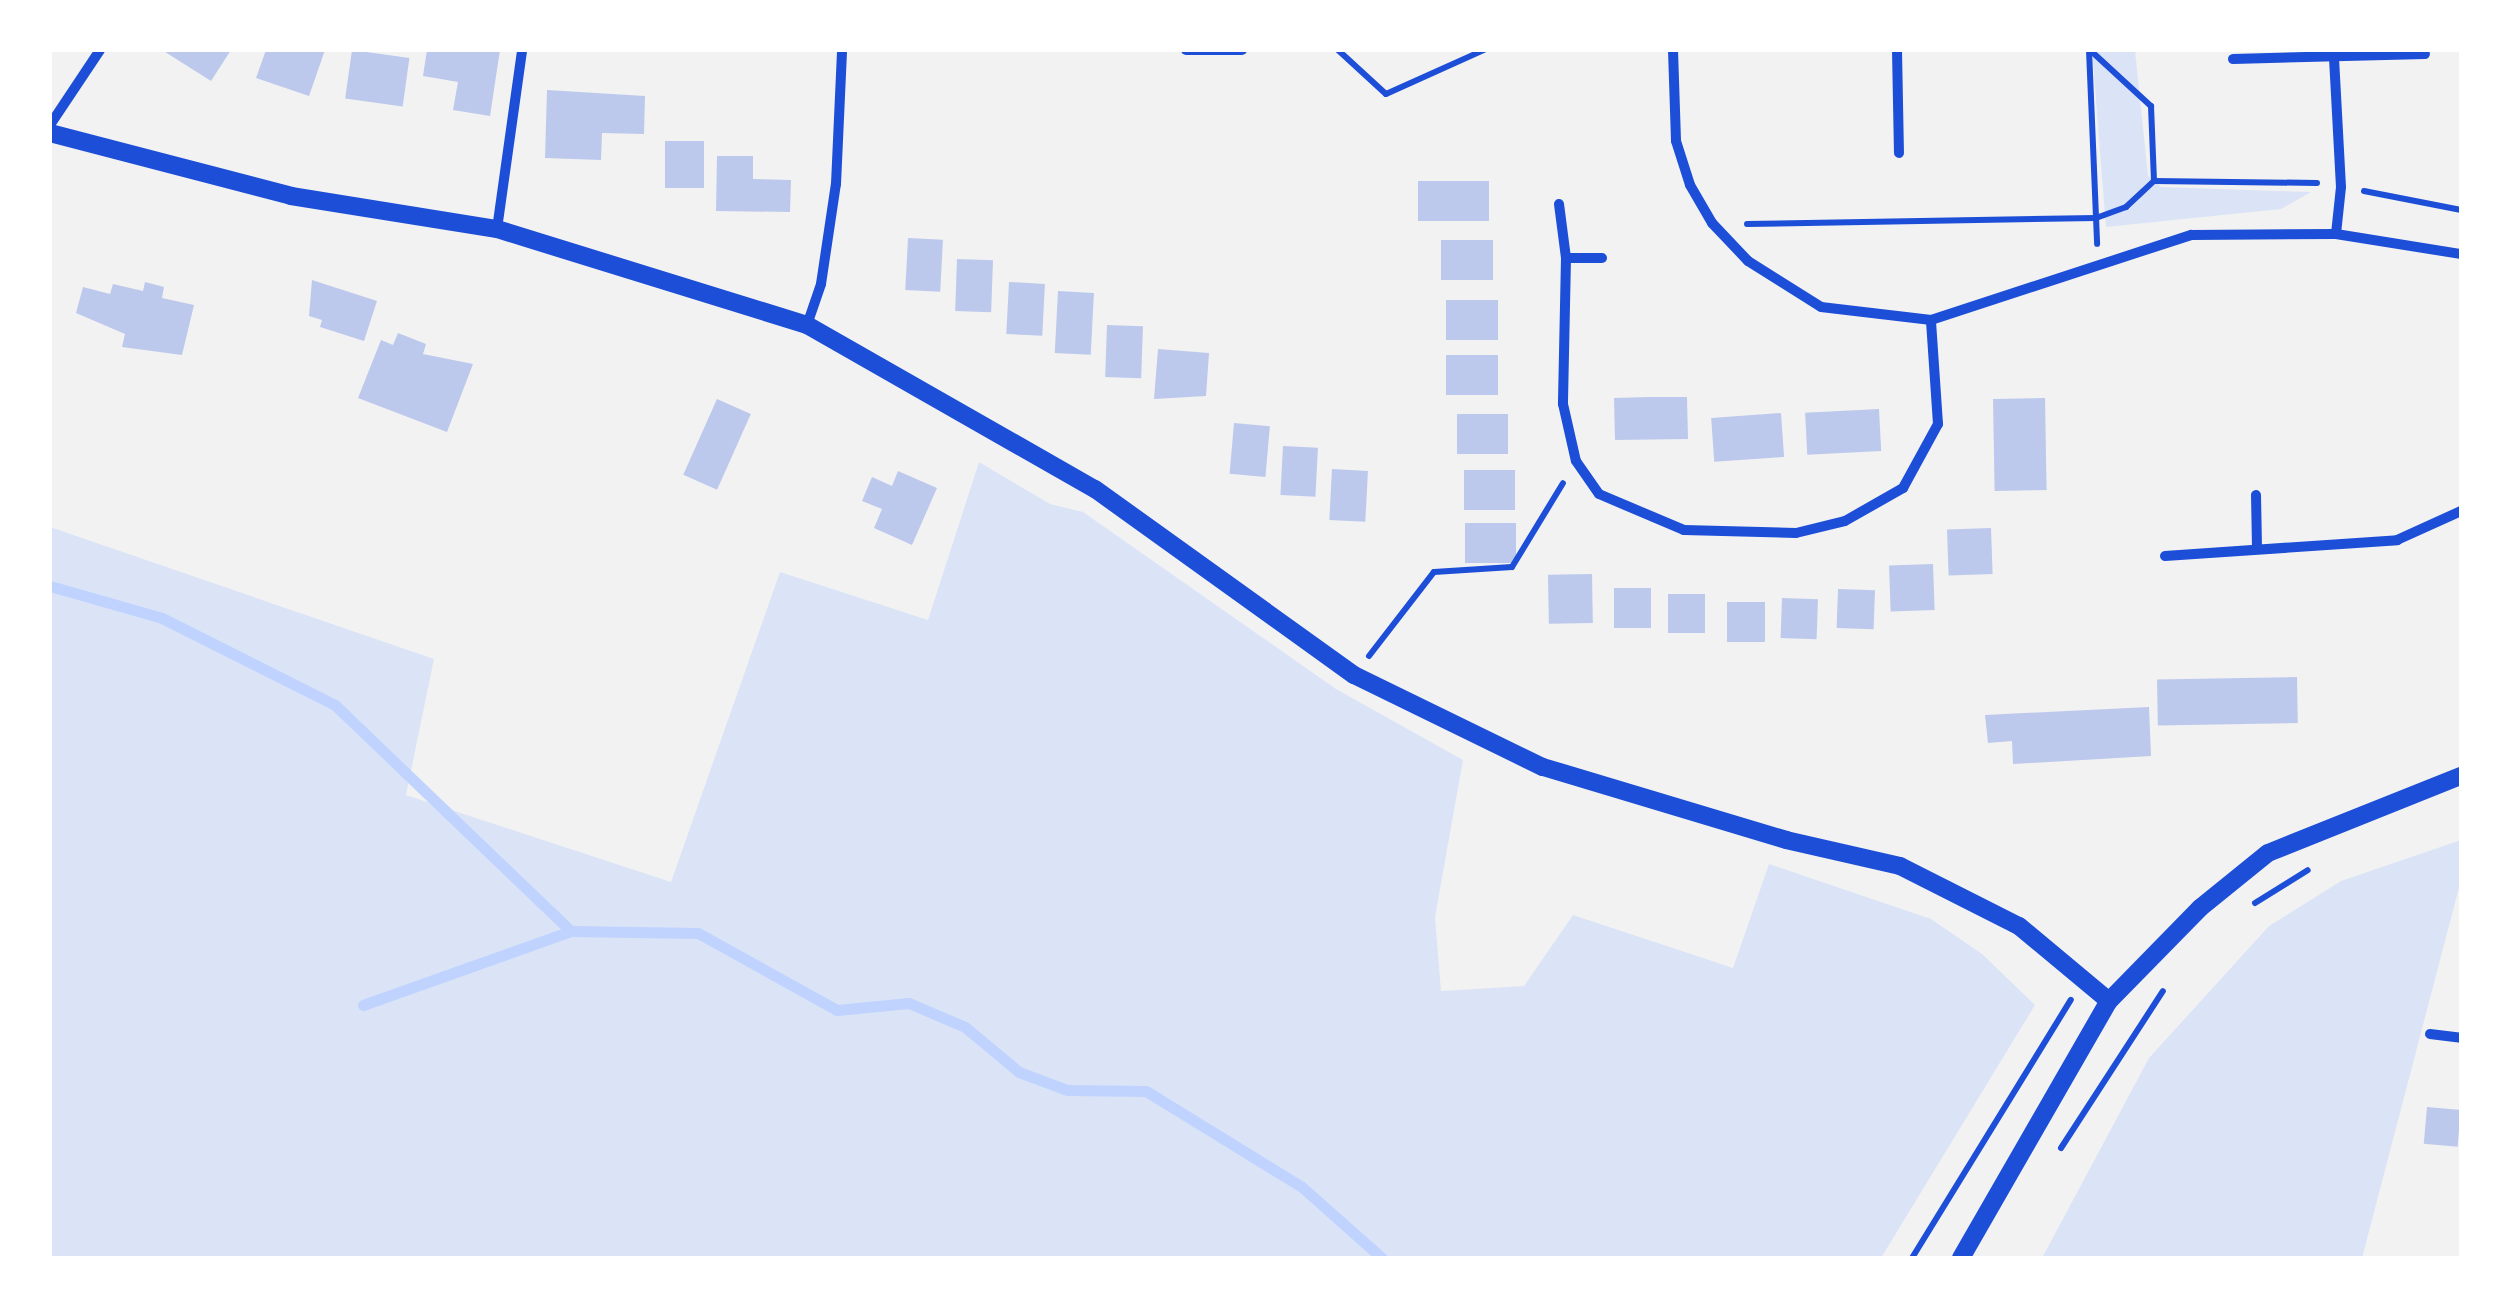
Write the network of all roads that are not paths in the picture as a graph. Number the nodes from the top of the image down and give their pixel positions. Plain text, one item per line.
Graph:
1 (100, 50) edge
2 (522, 50) edge
3 (842, 50) edge
4 (1186, 50) edge
5 (1242, 50) edge
6 (1673, 50) edge
7 (1897, 50) edge
8 (2425, 54) dead end
9 (2334, 58) junction
10 (2233, 59) dead end
11 (50, 124) edge
12 (50, 133) edge
13 (1899, 153) dead end
14 (1559, 204) dead end
15 (498, 229) junction
16 (2336, 234) junction
17 (2461, 254) edge
18 (1566, 258) junction
19 (1602, 258) dead end
20 (1931, 320) junction
21 (806, 326) junction
22 (2256, 496) dead end
23 (2461, 511) edge
24 (2257, 547) junction
25 (2165, 556) dead end
26 (2461, 776) edge
27 (2109, 1000) junction
28 (2430, 1034) dead end
29 (2461, 1038) edge
30 (1961, 1258) edge

1 - 11 street
2 - 15 street
3 - 21 street
4 - 5 street
6 - 20 street
7 - 13 street
8 - 9 street
9 - 10 street
9 - 16 street
12 - 15 street
14 - 18 street
15 - 21 street
16 - 17 street
16 - 20 street
18 - 19 street
18 - 20 street
21 - 27 street
22 - 24 street
23 - 24 street
24 - 25 street
26 - 27 street
27 - 30 street
28 - 29 street

